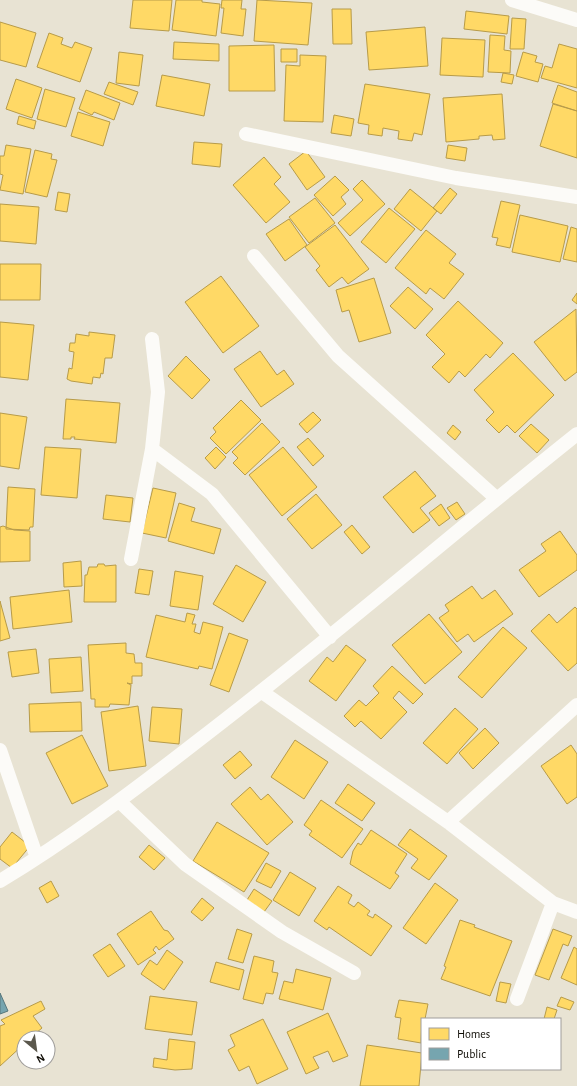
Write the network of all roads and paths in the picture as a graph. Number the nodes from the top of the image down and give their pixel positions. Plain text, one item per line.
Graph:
1 (512, 0) edge
2 (577, 20) edge
3 (246, 134) dead end
4 (577, 197) edge
5 (254, 256) dead end
6 (152, 339) dead end
7 (577, 434) edge
8 (152, 449) junction
9 (496, 498) junction
10 (130, 559) dead end
11 (330, 637) junction
12 (262, 692) junction
13 (577, 705) edge
14 (0, 750) edge
15 (119, 801) junction
16 (448, 822) junction
17 (37, 858) junction
18 (0, 880) edge
19 (553, 903) junction
20 (577, 912) edge
21 (354, 973) dead end
22 (517, 999) dead end

1 - 2 street
3 - 4 street
5 - 9 street
6 - 8 street
7 - 9 street
8 - 10 street
8 - 11 street
9 - 11 street
11 - 12 street
12 - 15 street
12 - 16 street
13 - 16 street
14 - 17 street
15 - 17 street
15 - 21 street
16 - 19 street
17 - 18 street
19 - 20 street
19 - 22 street

